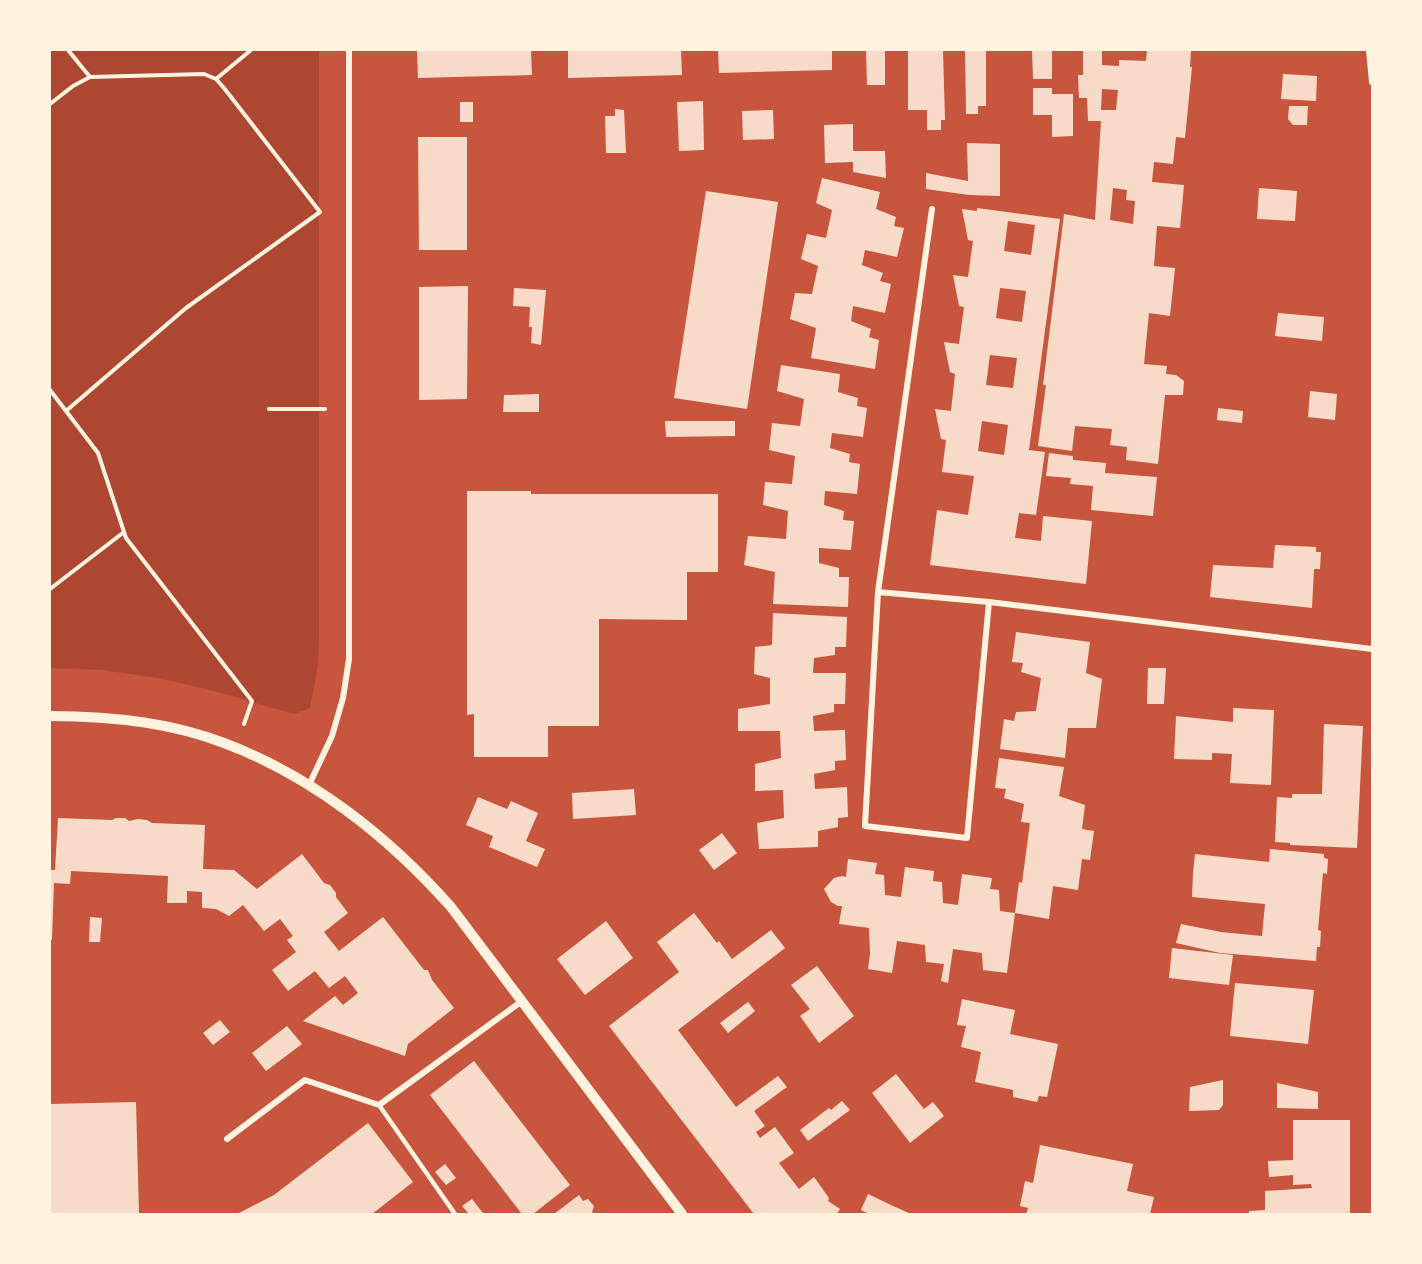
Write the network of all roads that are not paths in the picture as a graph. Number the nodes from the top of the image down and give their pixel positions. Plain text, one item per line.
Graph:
1 (350, 50) edge
2 (1369, 50) edge
3 (1372, 82) edge
4 (932, 209) dead end
5 (878, 592) junction
6 (989, 602) junction
7 (1372, 649) edge
8 (50, 716) edge
9 (309, 785) junction
10 (522, 1001) junction
11 (379, 1105) junction
12 (227, 1138) dead end
13 (455, 1215) edge
14 (682, 1215) edge

1 - 9 street
2 - 3 street
4 - 5 street
5 - 6 street
5 - 6 street
6 - 7 street
8 - 9 street
9 - 10 street
10 - 11 street
10 - 14 street
11 - 12 street
11 - 13 lane

